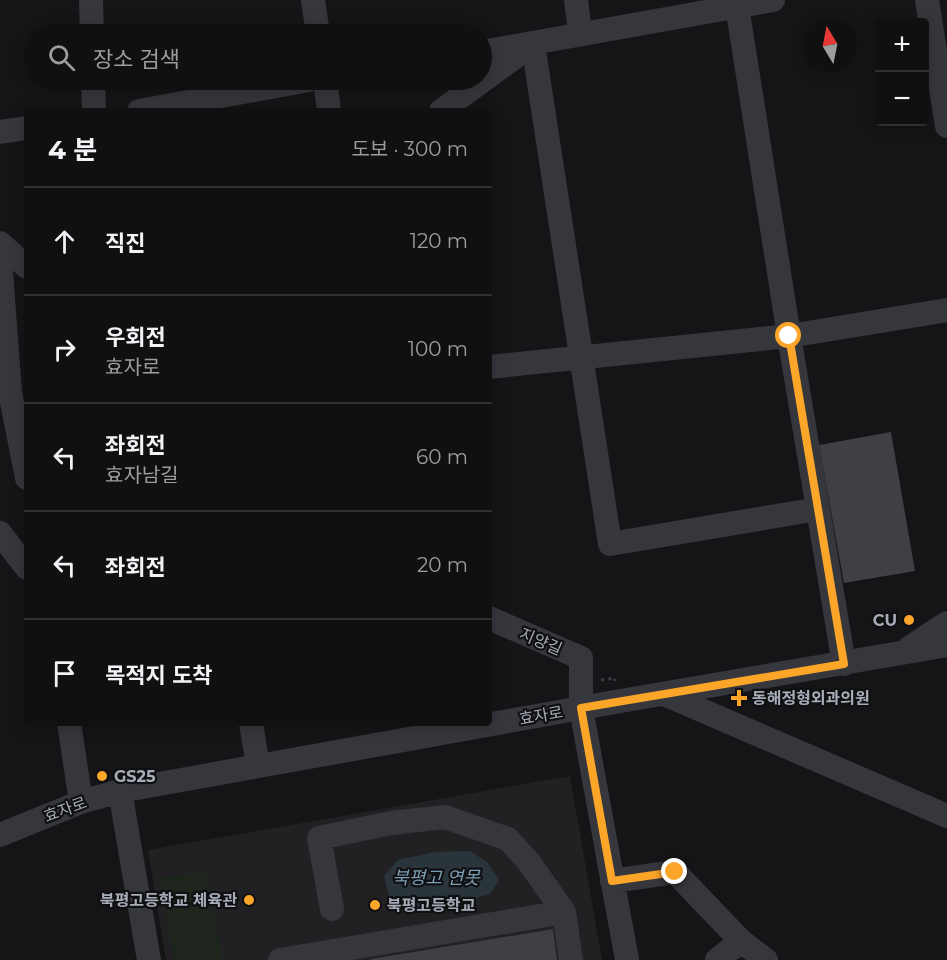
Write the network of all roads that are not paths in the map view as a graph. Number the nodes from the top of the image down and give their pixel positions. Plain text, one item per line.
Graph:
1 (91, 0) edge
2 (314, 0) edge
3 (576, 0) edge
4 (773, 0) edge
5 (927, 0) edge
6 (737, 6) junction
7 (92, 24) edge
8 (317, 24) edge
9 (580, 32) junction
10 (532, 44) junction
11 (492, 50) edge
12 (492, 73) edge
13 (93, 90) edge
14 (257, 90) edge
15 (326, 90) edge
16 (470, 90) edge
17 (94, 108) edge
18 (162, 108) edge
19 (329, 108) edge
20 (445, 108) edge
21 (947, 126) edge
22 (24, 128) edge
23 (0, 132) edge
24 (0, 243) edge
25 (0, 259) edge
26 (24, 264) edge
27 (947, 310) edge
28 (789, 336) junction
29 (581, 356) junction
30 (492, 367) edge
31 (12, 393) edge
32 (24, 461) edge
33 (818, 509) junction
34 (0, 533) edge
35 (24, 564) edge
36 (492, 619) edge
37 (947, 623) edge
38 (947, 645) edge
39 (900, 653) junction
40 (844, 664) junction
41 (664, 694) junction
42 (581, 708) junction
43 (492, 724) edge
44 (69, 726) edge
45 (251, 726) edge
46 (481, 726) edge
47 (258, 766) junction
48 (120, 791) junction
49 (81, 802) junction
50 (947, 816) edge
51 (0, 835) edge
52 (612, 881) junction
53 (332, 909) dead end
54 (564, 912) junction
55 (741, 941) junction
56 (149, 960) edge
57 (280, 960) edge
58 (571, 960) edge
59 (627, 960) edge
60 (717, 960) edge
61 (766, 960) edge

1 - 7 street
2 - 8 street
3 - 9 street
4 - 6 street
5 - 21 street
6 - 9 street
6 - 28 street
9 - 10 street
10 - 11 street
10 - 12 street
10 - 29 street
13 - 17 street
14 - 18 street
15 - 19 street
16 - 20 street
22 - 23 street
24 - 26 street
25 - 31 street
27 - 28 street
28 - 29 street
28 - 33 street
29 - 30 street
29 - 33 street
31 - 32 street
33 - 40 street
34 - 35 street
36 - 42 street, 지양길
37 - 39 street
38 - 39 street, 효자로
39 - 40 street, 효자로
40 - 41 street, 효자로
41 - 42 street, 효자로
41 - 50 street
42 - 43 street, 효자로
42 - 52 street
44 - 49 street
45 - 47 street
46 - 47 street, 효자로
47 - 48 street, 효자로
48 - 49 street, 효자로
48 - 56 street
49 - 51 street, 효자로
52 - 55 street
52 - 59 street
53 - 54 street
54 - 57 street
54 - 58 street
55 - 60 street
55 - 61 street

